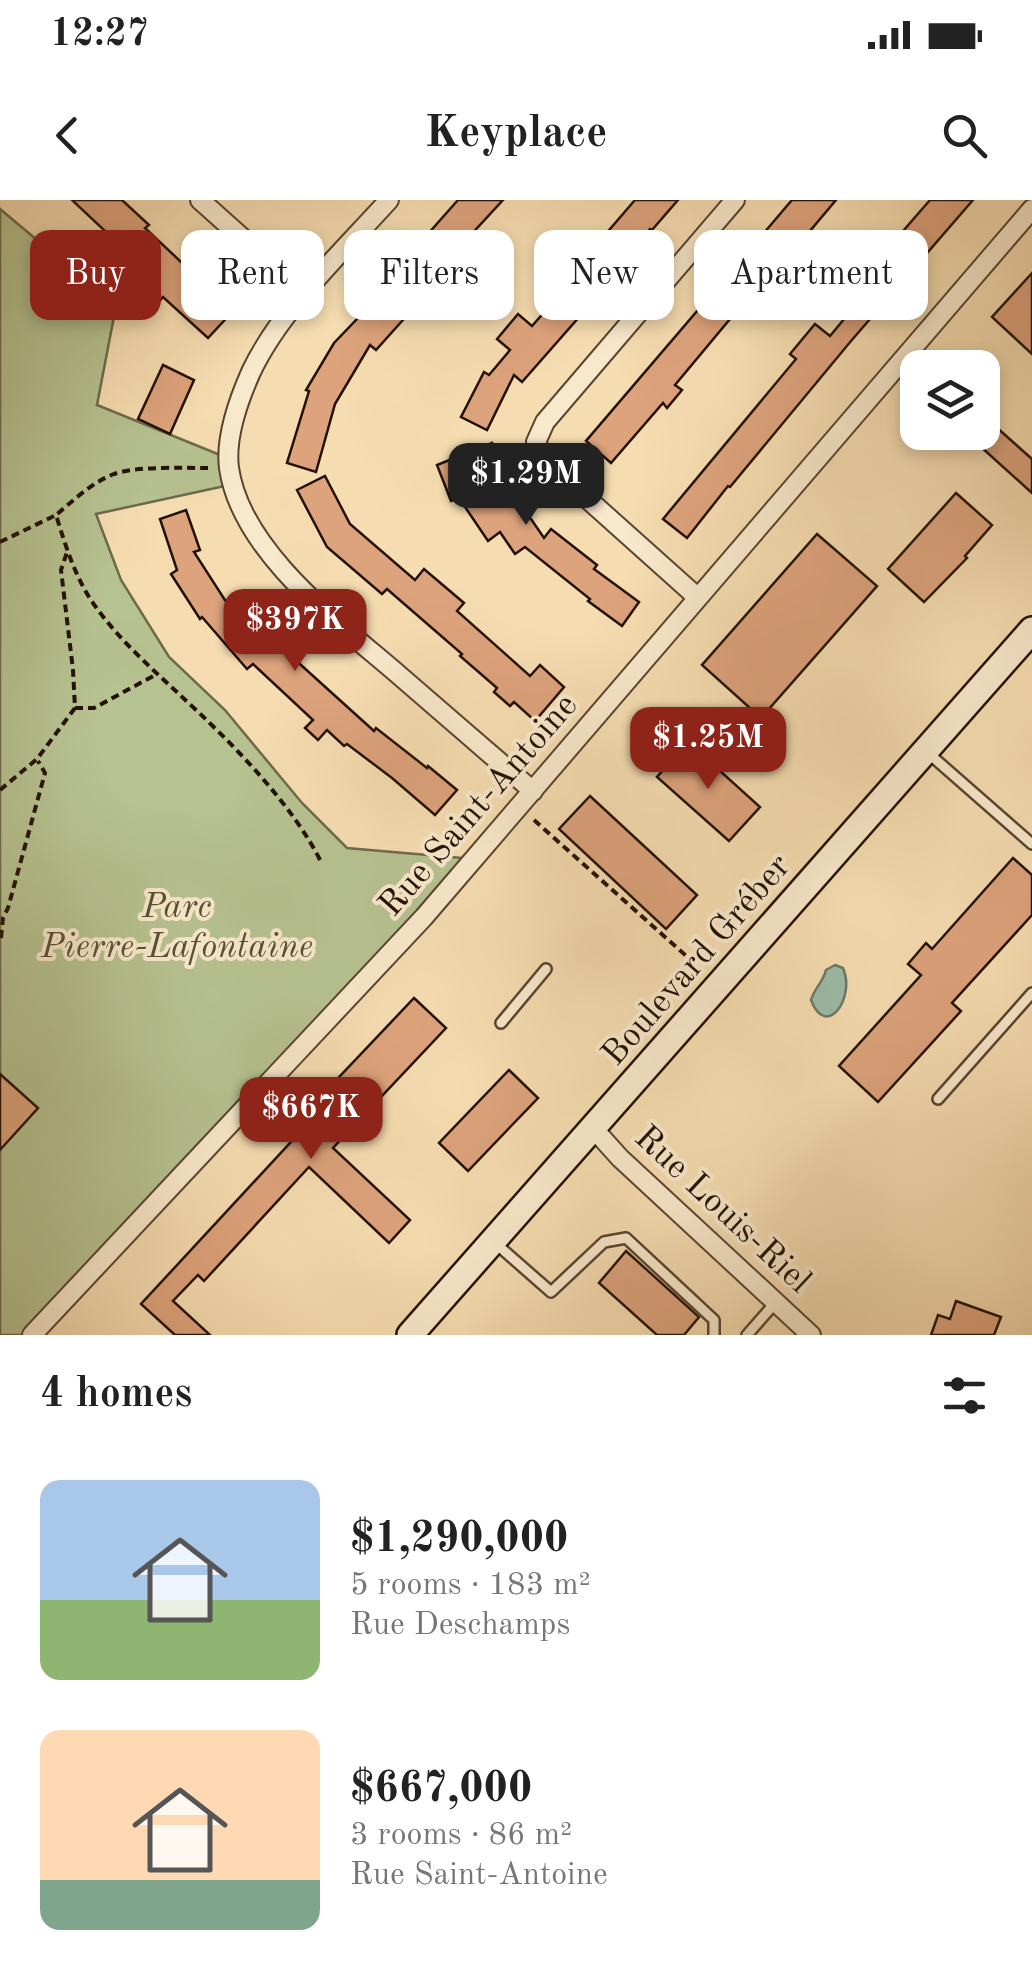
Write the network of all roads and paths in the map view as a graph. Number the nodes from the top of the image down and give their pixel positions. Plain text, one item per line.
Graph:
1 (200, 200) edge
2 (389, 200) edge
3 (736, 200) edge
4 (1032, 208) edge
5 (234, 230) edge
6 (324, 273) edge
7 (284, 320) edge
8 (230, 468) junction
9 (56, 515) junction
10 (0, 542) edge
11 (67, 551) junction
12 (697, 597) junction
13 (1032, 630) edge
14 (157, 674) junction
15 (75, 708) junction
16 (925, 751) junction
17 (37, 759) junction
18 (0, 790) edge
19 (532, 791) junction
20 (520, 806) junction
21 (1032, 844) edge
22 (322, 864) dead end
23 (0, 938) edge
24 (546, 969) dead end
25 (718, 985) junction
26 (1032, 994) edge
27 (501, 1022) dead end
28 (938, 1099) dead end
29 (594, 1128) junction
30 (493, 1241) junction
31 (776, 1302) junction
32 (32, 1335) edge
33 (410, 1335) edge
34 (714, 1335) edge
35 (747, 1335) edge
36 (811, 1335) edge

1 - 5 street
2 - 6 street
3 - 12 street
4 - 12 street, Rue Saint-Antoine
7 - 8 street
8 - 9 path
8 - 19 street
9 - 10 path
9 - 11 path
11 - 14 path
11 - 15 path
12 - 19 street, Rue Saint-Antoine
13 - 16 main road, Boulevard Gréber
14 - 15 path
14 - 22 path
15 - 17 path
16 - 21 lane
16 - 25 main road, Boulevard Gréber
17 - 18 path
17 - 23 path
19 - 20 street, Rue Saint-Antoine
20 - 25 path
20 - 32 street, Rue Saint-Antoine
24 - 27 lane
25 - 29 main road, Boulevard Gréber
26 - 28 lane
29 - 30 main road, Boulevard Gréber
29 - 31 street, Rue Louis-Riel
30 - 33 main road, Boulevard Gréber
30 - 34 lane
31 - 35 lane
31 - 36 street, Rue Louis-Riel

